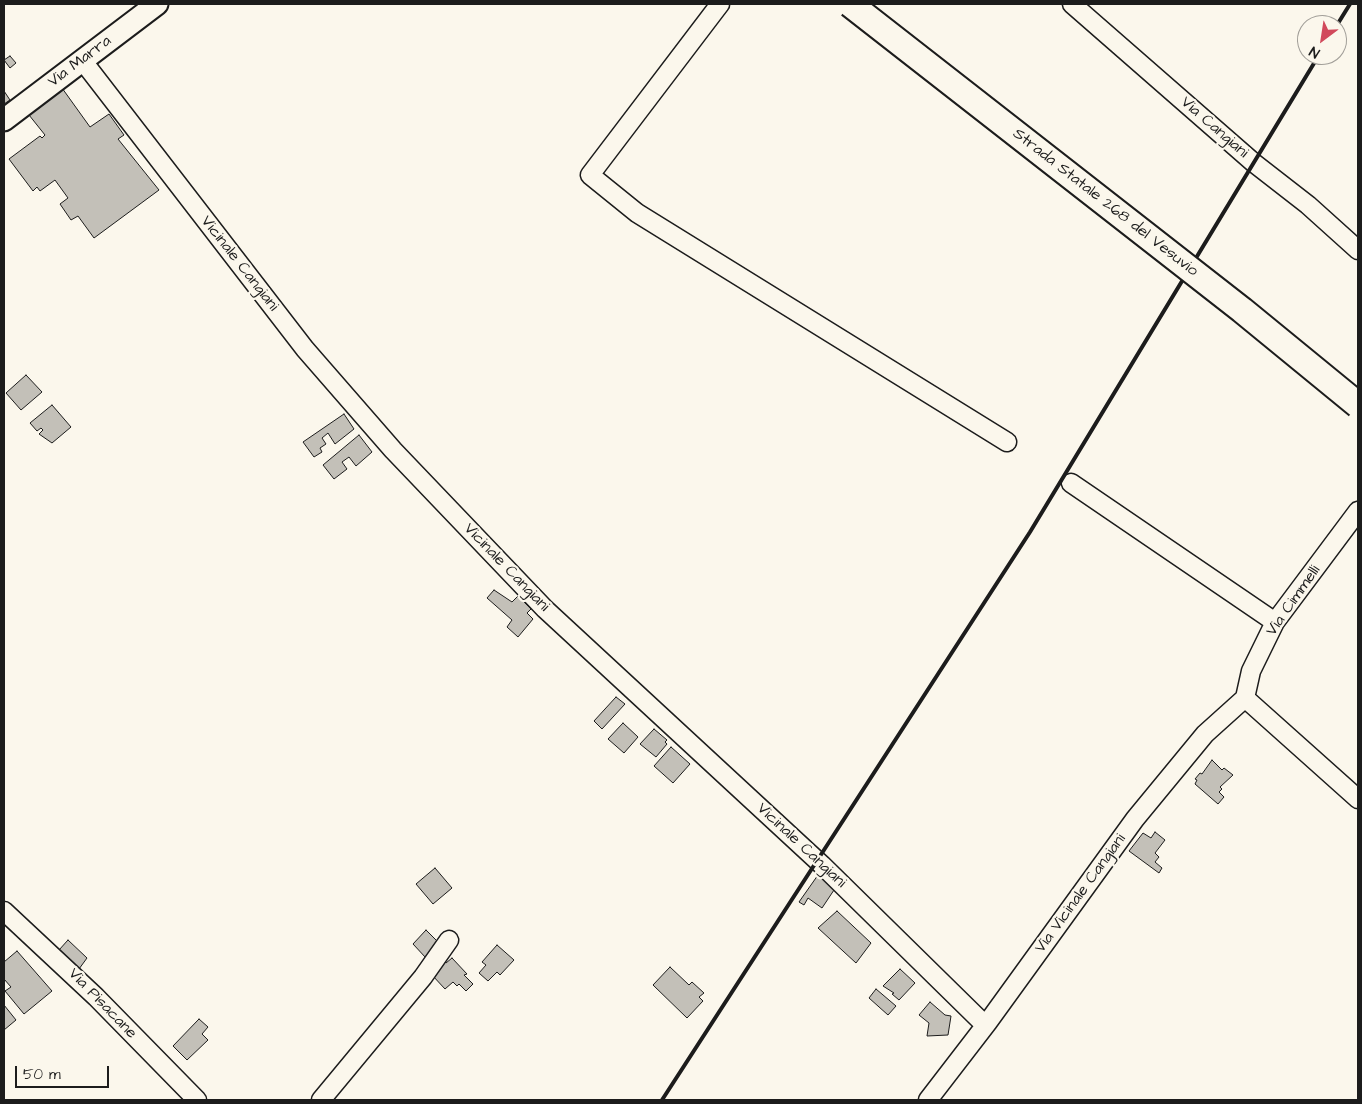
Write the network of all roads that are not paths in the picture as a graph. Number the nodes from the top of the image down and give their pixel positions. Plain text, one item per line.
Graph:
1 (157, 4) edge
2 (720, 4) edge
3 (850, 4) edge
4 (1072, 4) edge
5 (82, 60) junction
6 (4, 120) edge
7 (1358, 250) edge
8 (1358, 405) edge
9 (1007, 442) dead end
10 (1071, 483) dead end
11 (1358, 511) edge
12 (1276, 622) junction
13 (1245, 698) junction
14 (1358, 799) edge
15 (4, 911) edge
16 (448, 940) dead end
17 (985, 1025) junction
18 (197, 1100) edge
19 (321, 1100) edge
20 (928, 1100) edge

1 - 5 main road, Via Marra
2 - 9 street
3 - 8 highway, Strada Statale 268 del Vesuvio, bridge
4 - 7 street, Via Cangiani
5 - 6 main road, Via Marra
5 - 17 street, Vicinale Cangiani
10 - 12 street
11 - 12 street, Via Cimmelli
12 - 13 street, Via Cimmelli
13 - 14 street
13 - 17 street, Via Vicinale Cangiani
15 - 18 street, Via Pisacane
16 - 19 street
17 - 20 street, Via Vicinale Cangiani

